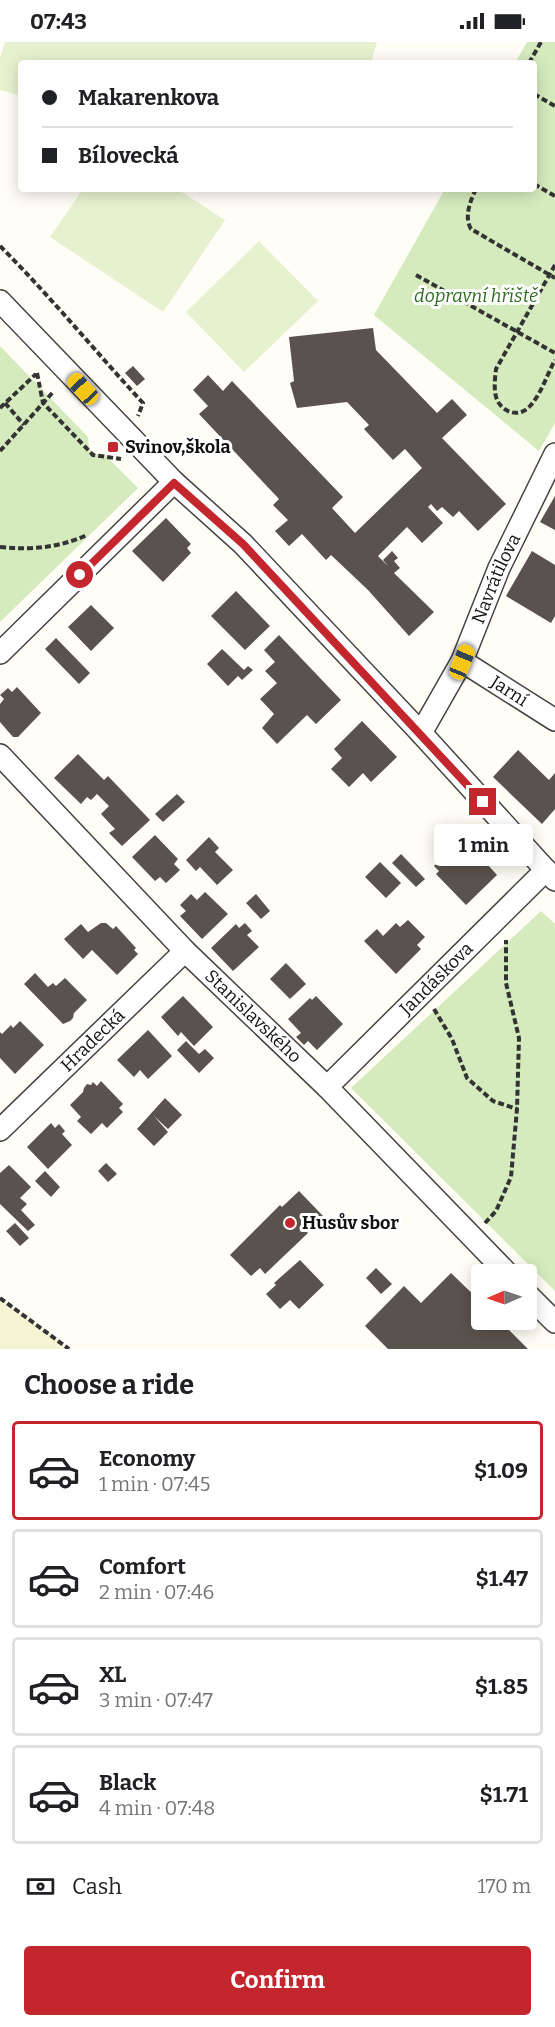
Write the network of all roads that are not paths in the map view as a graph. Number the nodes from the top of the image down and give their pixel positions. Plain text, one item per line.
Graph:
1 (0, 301) edge
2 (555, 454) edge
3 (174, 483) junction
4 (0, 653) edge
5 (462, 662) junction
6 (555, 720) edge
7 (421, 733) junction
8 (0, 755) edge
9 (550, 875) edge
10 (185, 951) junction
11 (327, 1087) junction
12 (0, 1130) edge
13 (498, 1264) edge
14 (537, 1304) edge
15 (555, 1322) edge

1 - 3 street
2 - 5 street, Navrátilova
3 - 4 street
3 - 7 street
5 - 6 street, Jarní
5 - 7 street, Navrátilova
7 - 9 street
8 - 10 street, Stanislavského
9 - 11 street, Jandáskova
10 - 11 street, Stanislavského
10 - 12 street, Hradecká
11 - 13 street, Stanislavského
14 - 15 street

